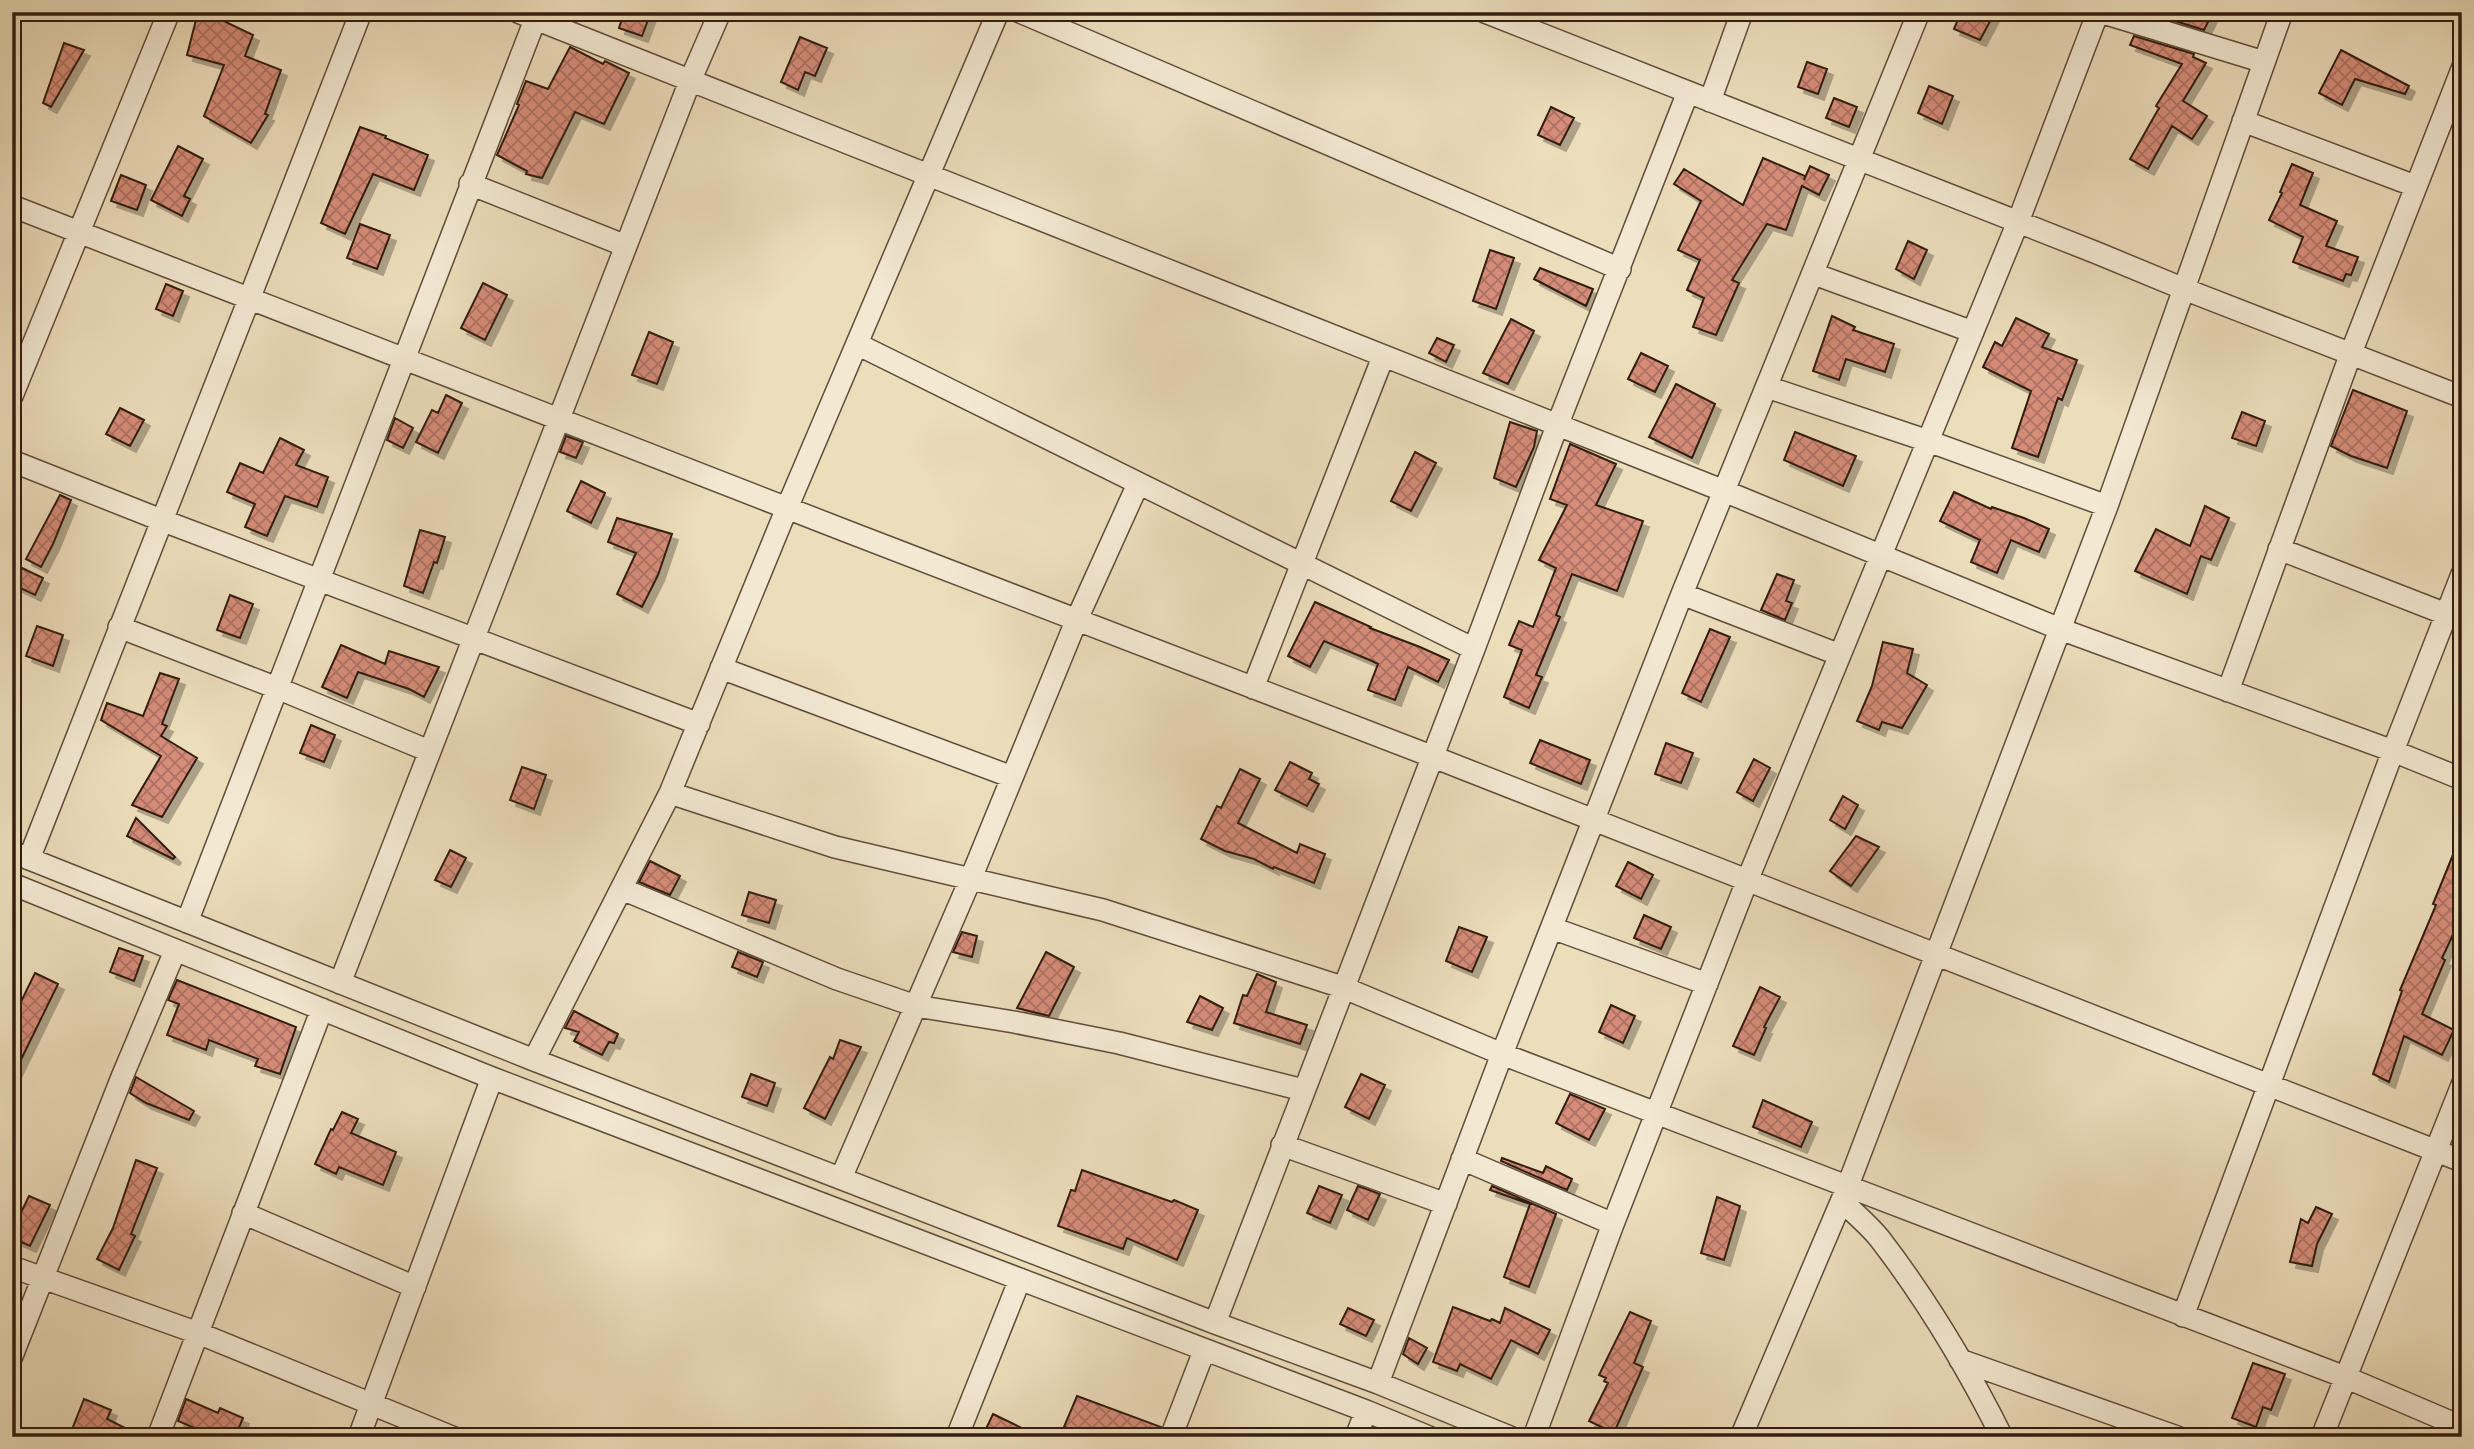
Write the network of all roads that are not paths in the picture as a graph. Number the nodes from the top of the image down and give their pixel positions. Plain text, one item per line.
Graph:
1 (169, 12) edge
2 (361, 12) edge
3 (720, 12) edge
4 (998, 12) edge
5 (1020, 12) edge
6 (1485, 12) edge
7 (1742, 12) edge
8 (1919, 12) edge
9 (2099, 12) edge
10 (2281, 12) edge
11 (530, 14) edge
12 (2264, 62) junction
13 (2462, 69) edge
14 (690, 81) junction
15 (1688, 92) junction
16 (1710, 101) junction
17 (2243, 121) junction
18 (1861, 160) junction
19 (928, 175) junction
20 (470, 184) junction
21 (2415, 186) junction
22 (12, 206) edge
23 (2018, 222) junction
24 (80, 232) junction
25 (626, 246) junction
26 (1620, 270) junction
27 (1814, 274) junction
28 (2184, 289) junction
29 (251, 299) junction
30 (1973, 332) junction
31 (857, 344) junction
32 (2351, 352) junction
33 (404, 357) junction
34 (1383, 357) junction
35 (1767, 387) junction
36 (12, 396) edge
37 (2462, 397) edge
38 (559, 418) junction
39 (1557, 426) junction
40 (1928, 441) junction
41 (12, 461) edge
42 (1138, 484) junction
43 (1724, 491) junction
44 (2107, 506) junction
45 (787, 508) junction
46 (161, 520) junction
47 (2279, 549) junction
48 (1881, 556) junction
49 (1301, 564) junction
50 (2462, 574) edge
51 (318, 579) junction
52 (1682, 594) junction
53 (2446, 614) junction
54 (1077, 619) junction
55 (119, 627) junction
56 (2060, 629) junction
57 (474, 638) junction
58 (1474, 649) junction
59 (1840, 655) junction
60 (721, 668) junction
61 (277, 688) junction
62 (1254, 688) junction
63 (2228, 691) junction
64 (699, 724) junction
65 (429, 751) junction
66 (2393, 751) junction
67 (1431, 756) junction
68 (1012, 777) junction
69 (2462, 779) edge
70 (670, 793) junction
71 (1594, 820) junction
72 (21, 855) edge
73 (971, 878) junction
74 (1747, 881) junction
75 (622, 889) junction
76 (14, 890) edge
77 (187, 922) junction
78 (1552, 928) junction
79 (175, 951) junction
80 (1934, 954) junction
81 (340, 983) junction
82 (1707, 984) junction
83 (1342, 987) junction
84 (916, 1006) junction
85 (322, 1009) junction
86 (1502, 1054) junction
87 (534, 1060) junction
88 (492, 1078) junction
89 (2462, 1085) edge
90 (2269, 1086) junction
91 (1303, 1090) junction
92 (1656, 1113) junction
93 (1282, 1145) junction
94 (2436, 1151) junction
95 (1462, 1159) junction
96 (2462, 1161) edge
97 (841, 1178) junction
98 (1844, 1194) junction
99 (1446, 1204) junction
100 (243, 1213) junction
101 (1613, 1224) junction
102 (12, 1267) edge
103 (43, 1279) junction
104 (1020, 1279) junction
105 (415, 1287) junction
106 (2183, 1316) junction
107 (1215, 1322) junction
108 (198, 1333) junction
109 (1204, 1351) junction
110 (12, 1356) edge
111 (1961, 1360) junction
112 (2345, 1377) junction
113 (1378, 1383) junction
114 (372, 1405) junction
115 (1366, 1411) junction
116 (2462, 1427) edge
117 (158, 1437) edge
118 (359, 1437) edge
119 (452, 1437) edge
120 (957, 1437) edge
121 (1171, 1437) edge
122 (1356, 1437) edge
123 (1429, 1437) edge
124 (1510, 1437) edge
125 (1534, 1437) edge
126 (1741, 1437) edge
127 (2002, 1437) edge
128 (2177, 1437) edge
129 (2322, 1437) edge

1 - 24 street
2 - 29 street
3 - 14 street
4 - 19 street
5 - 26 street
6 - 15 street
7 - 16 street
8 - 18 street
9 - 12 street
9 - 23 street
10 - 12 street
11 - 14 street
11 - 20 street
12 - 17 street
13 - 21 street
14 - 19 street
14 - 25 street
15 - 16 street
15 - 26 street
16 - 18 street
17 - 21 street
17 - 28 street
18 - 23 street
18 - 27 street
19 - 31 street
19 - 34 street
20 - 25 street
20 - 33 street
21 - 32 street
22 - 24 street
23 - 28 street
23 - 30 street
24 - 29 street
24 - 36 street
25 - 38 street
26 - 39 street
27 - 30 street
27 - 35 street
28 - 32 street
28 - 44 street
29 - 33 street
29 - 46 street
30 - 40 street
31 - 42 street
31 - 45 street
32 - 37 street
32 - 47 street
33 - 38 street
33 - 51 street
34 - 39 street
34 - 49 street
35 - 40 street
35 - 43 street
38 - 45 street
38 - 57 street
39 - 43 street
39 - 58 street
40 - 44 street
40 - 48 street
41 - 46 street
42 - 49 street
42 - 54 street
43 - 48 street
43 - 52 street
44 - 56 street
45 - 54 street
45 - 60 street
46 - 51 street
46 - 55 street
47 - 53 street
47 - 63 street
48 - 56 street
48 - 59 street
49 - 58 street
49 - 62 street
50 - 53 street
51 - 57 street
51 - 61 street
52 - 59 street
52 - 71 street
53 - 66 street
54 - 62 street
54 - 68 street
55 - 61 street
55 - 72 street
56 - 63 street
56 - 80 street
57 - 64 street
57 - 65 street
58 - 67 street
59 - 74 street
60 - 64 street
60 - 68 street
61 - 65 street
61 - 77 street
62 - 67 street
63 - 66 street
64 - 70 street
65 - 81 street
66 - 69 street
66 - 90 street
67 - 71 street
67 - 83 street
68 - 73 street
70 - 73 street
70 - 75 street
71 - 74 street
71 - 78 street
72 - 77 street
73 - 83 street
73 - 84 street
74 - 80 street
74 - 82 street
75 - 84 street
75 - 87 street
76 - 79 street
77 - 81 street
78 - 82 street
78 - 86 street
79 - 85 street
79 - 103 street
80 - 90 street
80 - 98 street
81 - 87 street
82 - 92 street
83 - 86 street
83 - 91 street
84 - 91 street
84 - 97 street
85 - 88 street
85 - 100 street
86 - 92 street
86 - 95 street
87 - 97 street
88 - 104 street
88 - 105 street
89 - 94 street
90 - 94 street
90 - 106 street
91 - 93 street
92 - 98 street
92 - 101 street
93 - 99 street
93 - 107 street
94 - 96 street
94 - 112 street
95 - 99 street
95 - 101 street
97 - 107 street
98 - 106 street
98 - 111 street
98 - 126 street
99 - 113 street
100 - 105 street
100 - 108 street
101 - 125 street
102 - 103 street
103 - 108 street
103 - 110 street
104 - 109 street
104 - 120 street
105 - 114 street
106 - 112 street
107 - 113 street
108 - 114 street
108 - 117 street
109 - 115 street
109 - 121 street
111 - 127 street
111 - 128 street
112 - 116 street
112 - 129 street
113 - 124 street
114 - 118 street
114 - 119 street
115 - 122 street
115 - 123 street

